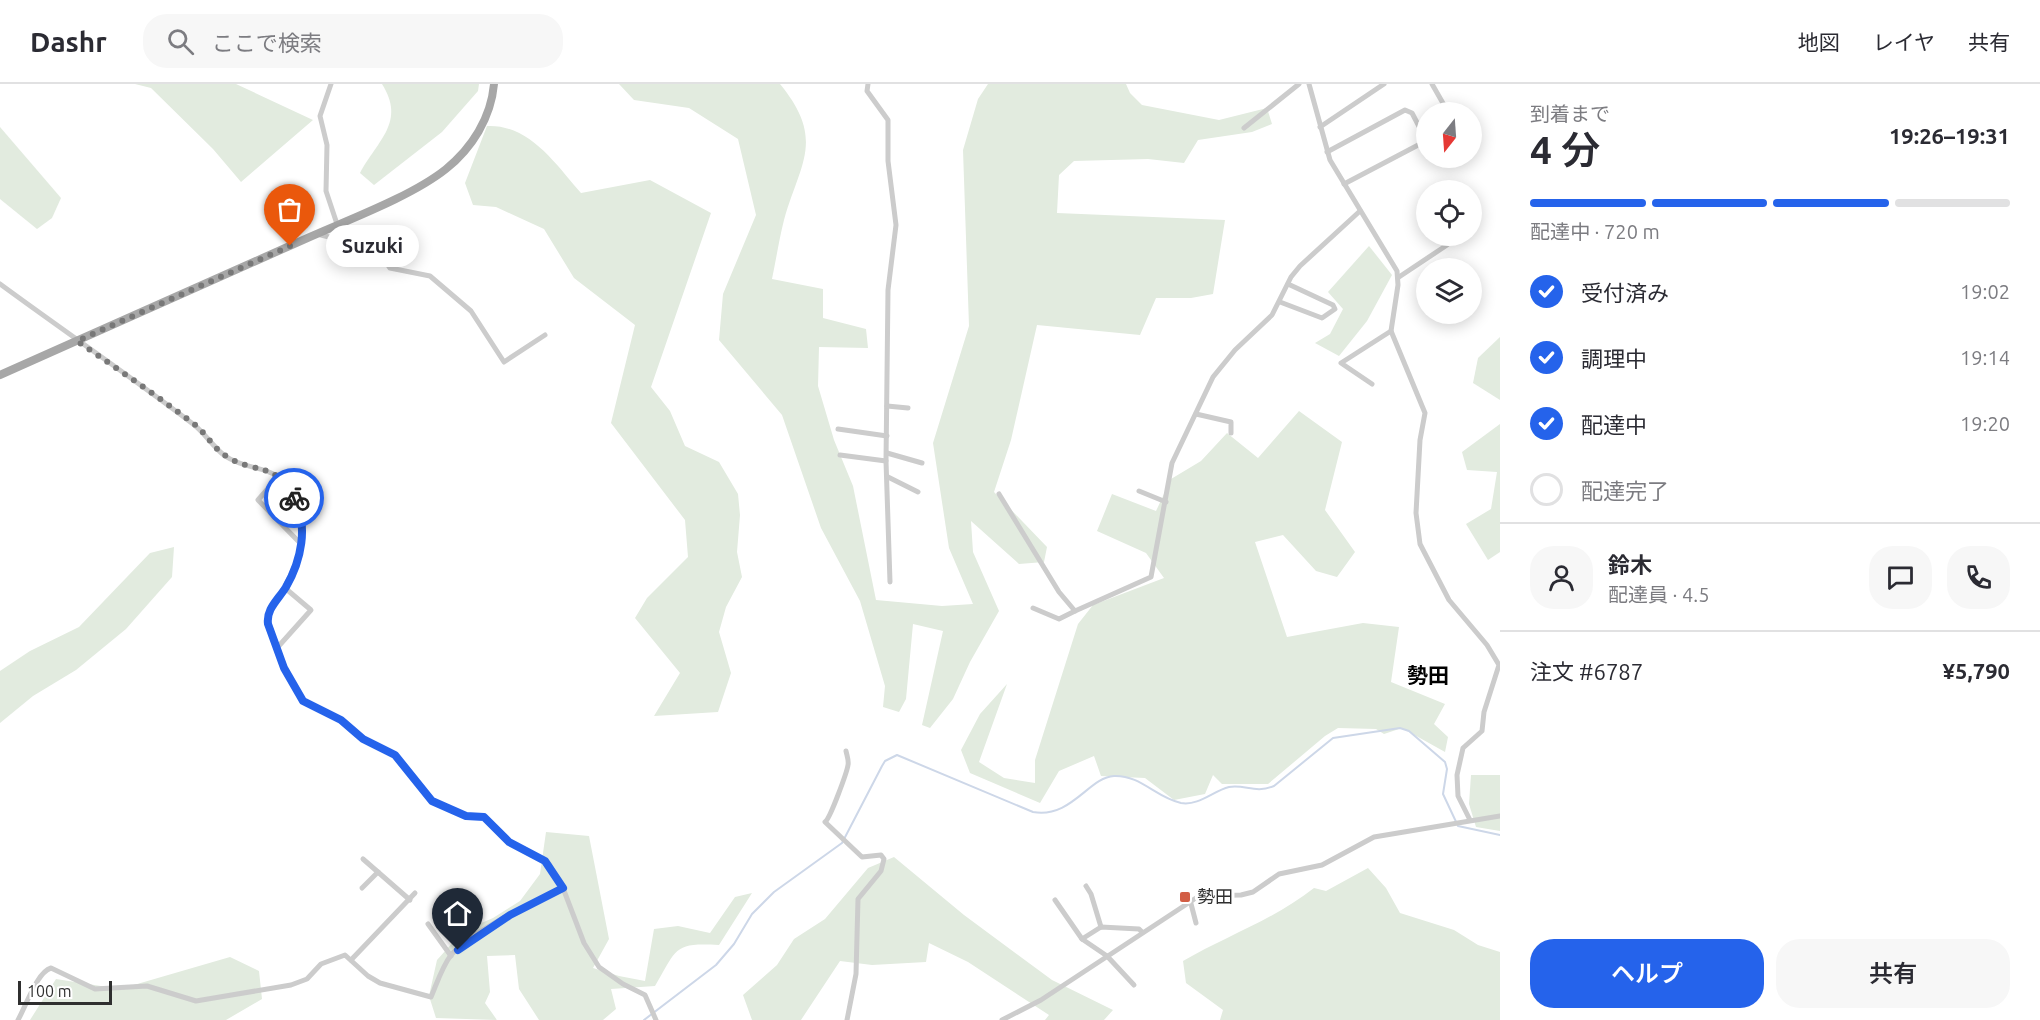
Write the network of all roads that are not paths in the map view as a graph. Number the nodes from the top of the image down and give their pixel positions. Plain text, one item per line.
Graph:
1 (331, 84) edge
2 (494, 84) edge
3 (868, 84) edge
4 (1299, 84) edge
5 (1310, 84) edge
6 (1384, 84) edge
7 (1432, 84) edge
8 (1442, 102) edge
9 (1320, 126) junction
10 (1244, 128) dead end
11 (1327, 152) junction
12 (1344, 184) junction
13 (1360, 212) junction
14 (337, 224) junction
15 (316, 234) junction
16 (1446, 246) edge
17 (1399, 277) junction
18 (0, 284) edge
19 (1288, 284) junction
20 (1280, 302) junction
21 (1391, 331) junction
22 (545, 335) dead end
23 (77, 341) junction
24 (0, 375) edge
25 (1372, 384) dead end
26 (887, 406) junction
27 (908, 408) dead end
28 (1196, 414) junction
29 (838, 429) dead end
30 (1231, 433) dead end
31 (887, 436) junction
32 (887, 453) junction
33 (840, 455) dead end
34 (886, 461) junction
35 (922, 463) dead end
36 (279, 476) junction
37 (888, 477) junction
38 (1139, 491) dead end
39 (918, 492) dead end
40 (999, 494) dead end
41 (1166, 502) junction
42 (301, 544) junction
43 (890, 582) dead end
44 (285, 588) junction
45 (1034, 608) dead end
46 (1075, 611) junction
47 (277, 648) junction
48 (846, 751) dead end
49 (1500, 816) edge
50 (1470, 820) junction
51 (363, 859) dead end
52 (378, 872) junction
53 (1086, 886) dead end
54 (362, 888) dead end
55 (563, 888) junction
56 (416, 893) dead end
57 (410, 900) junction
58 (1055, 900) dead end
59 (1190, 900) junction
60 (1196, 923) dead end
61 (428, 924) dead end
62 (1101, 927) junction
63 (1142, 932) junction
64 (1082, 939) junction
65 (451, 956) junction
66 (1107, 956) junction
67 (351, 960) junction
68 (1134, 985) dead end
69 (18, 1020) edge
70 (656, 1020) edge
71 (847, 1020) edge
72 (1002, 1020) edge

1 - 14 street
2 - 14 main road
3 - 26 street
4 - 10 street
5 - 9 street
6 - 9 street
7 - 8 street
9 - 11 street
11 - 12 street
11 - 12 street
12 - 13 street
13 - 17 street
13 - 19 street
14 - 15 main road
15 - 22 street
15 - 23 main road
16 - 17 street
17 - 21 street
18 - 23 street
19 - 20 street
19 - 20 street
20 - 28 street
21 - 25 street
21 - 50 street
23 - 24 main road
23 - 36 street
26 - 27 street
26 - 31 street
28 - 30 street
28 - 41 street
29 - 31 street
31 - 32 street
32 - 34 street
32 - 35 street
33 - 34 street
34 - 37 street
36 - 42 street
36 - 42 street
37 - 39 street
37 - 43 street
38 - 41 street
40 - 46 street
41 - 46 street
42 - 44 street
44 - 47 street
44 - 47 street
45 - 46 street
47 - 55 street
48 - 71 street
49 - 50 street
50 - 59 street
51 - 52 street
52 - 54 street
52 - 57 street
53 - 62 street
55 - 65 street
55 - 70 street
56 - 57 street
57 - 67 street
58 - 64 street
59 - 60 street
59 - 63 street
61 - 65 street
62 - 63 street
62 - 64 street
63 - 66 street
64 - 66 street
65 - 67 street
66 - 68 street
66 - 72 street
67 - 69 street

